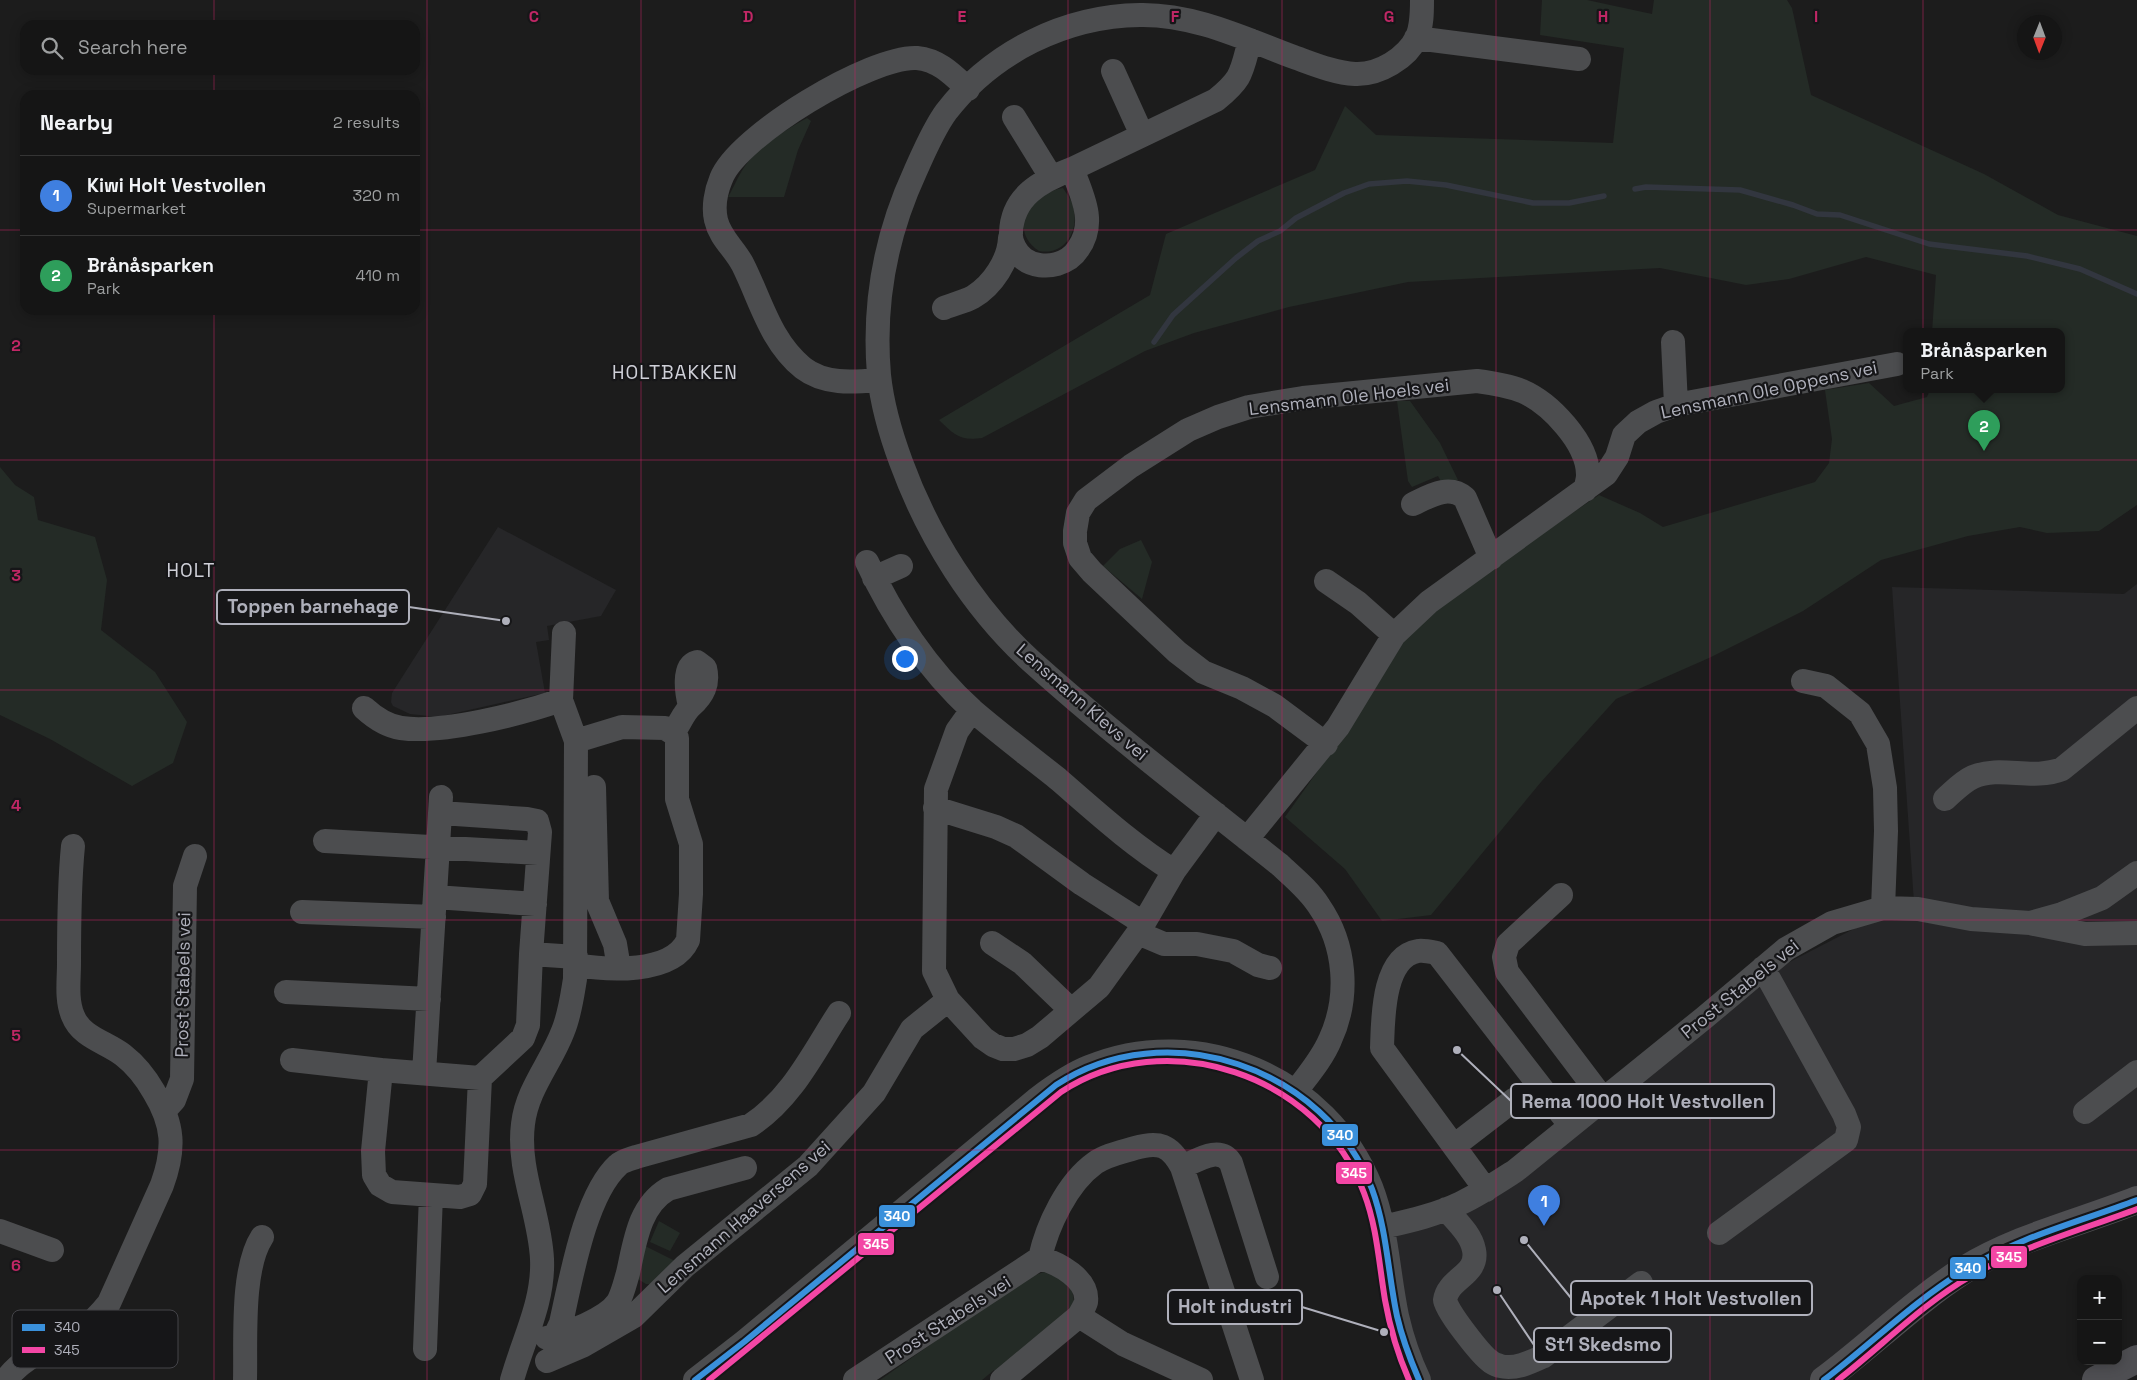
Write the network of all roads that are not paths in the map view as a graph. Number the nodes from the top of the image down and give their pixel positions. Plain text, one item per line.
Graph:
1 (1422, 0) edge
2 (1139, 7) edge
3 (1416, 38) junction
4 (1250, 40) junction
5 (1579, 59) dead end
6 (1113, 71) dead end
7 (968, 89) junction
8 (1014, 117) dead end
9 (1142, 135) junction
10 (1062, 173) junction
11 (1010, 238) junction
12 (944, 308) dead end
13 (1672, 342) dead end
14 (1897, 364) dead end
15 (880, 380) junction
16 (1676, 405) junction
17 (1585, 490) junction
18 (1413, 504) dead end
19 (1491, 558) junction
20 (901, 566) dead end
21 (1326, 581) dead end
22 (564, 632) dead end
23 (1394, 636) junction
24 (1803, 681) dead end
25 (561, 700) junction
26 (690, 706) dead end
27 (364, 708) dead end
28 (2137, 708) edge
29 (972, 710) junction
30 (673, 733) junction
31 (576, 741) junction
32 (1326, 744) junction
33 (594, 787) dead end
34 (1945, 799) dead end
35 (935, 808) junction
36 (1216, 814) junction
37 (1247, 839) junction
38 (326, 841) dead end
39 (73, 846) dead end
40 (439, 846) junction
41 (538, 853) junction
42 (194, 856) dead end
43 (1174, 871) junction
44 (2137, 873) edge
45 (1561, 895) dead end
46 (535, 904) junction
47 (435, 907) junction
48 (1883, 908) junction
49 (302, 912) dead end
50 (2030, 923) junction
51 (1140, 928) junction
52 (2137, 933) edge
53 (992, 943) dead end
54 (532, 954) junction
55 (576, 961) junction
56 (619, 968) junction
57 (1270, 968) dead end
58 (1763, 968) junction
59 (286, 992) dead end
60 (429, 999) junction
61 (948, 1000) junction
62 (1072, 1010) junction
63 (839, 1013) dead end
64 (292, 1060) dead end
65 (381, 1070) junction
66 (2137, 1072) edge
67 (424, 1073) junction
68 (480, 1078) junction
69 (1296, 1091) junction
70 (1603, 1099) junction
71 (1515, 1100) dead end
72 (165, 1110) junction
73 (2085, 1112) dead end
74 (1570, 1125) junction
75 (1454, 1146) junction
76 (1182, 1167) junction
77 (745, 1168) dead end
78 (1486, 1190) junction
79 (431, 1195) junction
80 (2137, 1200) edge
81 (1446, 1209) junction
82 (1383, 1228) junction
83 (0, 1231) edge
84 (1719, 1233) dead end
85 (262, 1237) dead end
86 (52, 1250) dead end
87 (1040, 1258) junction
88 (1267, 1277) dead end
89 (625, 1283) junction
90 (1641, 1283) dead end
91 (653, 1297) junction
92 (104, 1310) edge
93 (1079, 1316) junction
94 (555, 1336) junction
95 (524, 1346) junction
96 (425, 1349) dead end
97 (2137, 1359) edge
98 (547, 1362) dead end
99 (17, 1368) edge
100 (1191, 1375) edge
101 (6, 1380) edge
102 (245, 1380) edge
103 (512, 1380) edge
104 (695, 1380) edge
105 (856, 1380) edge
106 (1002, 1380) edge
107 (1159, 1380) edge
108 (1252, 1380) edge
109 (1419, 1380) edge
110 (1824, 1380) edge
111 (2096, 1380) edge

1 - 3 street, Lensmann Klevs vei
2 - 4 street, Lensmann Klevs vei
2 - 7 street, Lensmann Klevs vei
3 - 4 street, Lensmann Klevs vei
3 - 5 street
4 - 9 street
6 - 9 street
7 - 15 street, Lensmann Klevs vei
7 - 15 street
8 - 10 street
9 - 10 street
10 - 11 street
10 - 11 street
11 - 12 street
13 - 16 street
14 - 16 street, Lensmann Ole Oppens vei
15 - 36 street, Lensmann Klevs vei
16 - 17 street, Lensmann Ole Oppens vei
17 - 19 street, Lensmann Ole Oppens vei
17 - 32 street, Lensmann Ole Hoels vei
18 - 19 street
19 - 23 street, Lensmann Ole Oppens vei
20 - 29 street
21 - 23 street
22 - 25 street
23 - 32 street, Lensmann Ole Oppens vei
24 - 48 street
25 - 27 street
25 - 31 street
26 - 30 street
28 - 34 street
29 - 35 street
29 - 43 street
30 - 31 street
30 - 56 street
31 - 55 street
32 - 37 street, Lensmann Ole Oppens vei
33 - 56 street
35 - 51 street
35 - 61 street
36 - 37 street, Lensmann Klevs vei
36 - 43 street
37 - 69 street, Lensmann Klevs vei
38 - 40 street
39 - 72 street
40 - 41 street
40 - 41 street
40 - 47 street
41 - 46 street
42 - 72 street, Prost Stabels vei
43 - 51 street
44 - 50 street, Prost Stabels vei
45 - 70 street
46 - 47 street
46 - 54 street
47 - 49 street
47 - 60 street
48 - 50 street, Prost Stabels vei
48 - 58 street, Prost Stabels vei
50 - 52 street
51 - 57 street
51 - 62 street
53 - 62 street
54 - 55 street
54 - 68 street
55 - 56 street
55 - 95 street
58 - 70 street, Prost Stabels vei
58 - 84 street
59 - 60 street
60 - 67 street
61 - 62 street
61 - 91 street, Lensmann Haaversens vei
63 - 94 street
64 - 65 street
65 - 67 street
65 - 79 street
66 - 73 street
67 - 68 street
68 - 79 street
69 - 82 street
69 - 104 street
70 - 74 street, Prost Stabels vei
71 - 75 street
72 - 92 street
74 - 75 street
74 - 78 street, Prost Stabels vei
75 - 78 street
76 - 87 street
76 - 88 street
76 - 108 street
77 - 89 street, Lensmann Haaversens vei
78 - 81 street, Prost Stabels vei
79 - 96 street
80 - 110 main road
81 - 82 street, Prost Stabels vei
81 - 90 street
82 - 109 street
83 - 86 street
85 - 102 street
87 - 93 street
87 - 105 street, Prost Stabels vei
89 - 91 street, Lensmann Haaversens vei
89 - 94 street, Lensmann Haaversens vei
91 - 98 street, Lensmann Haaversens vei
93 - 100 street
93 - 106 street
94 - 95 street, Lensmann Haaversens vei
95 - 103 street
97 - 111 highway
99 - 101 street
100 - 107 street

